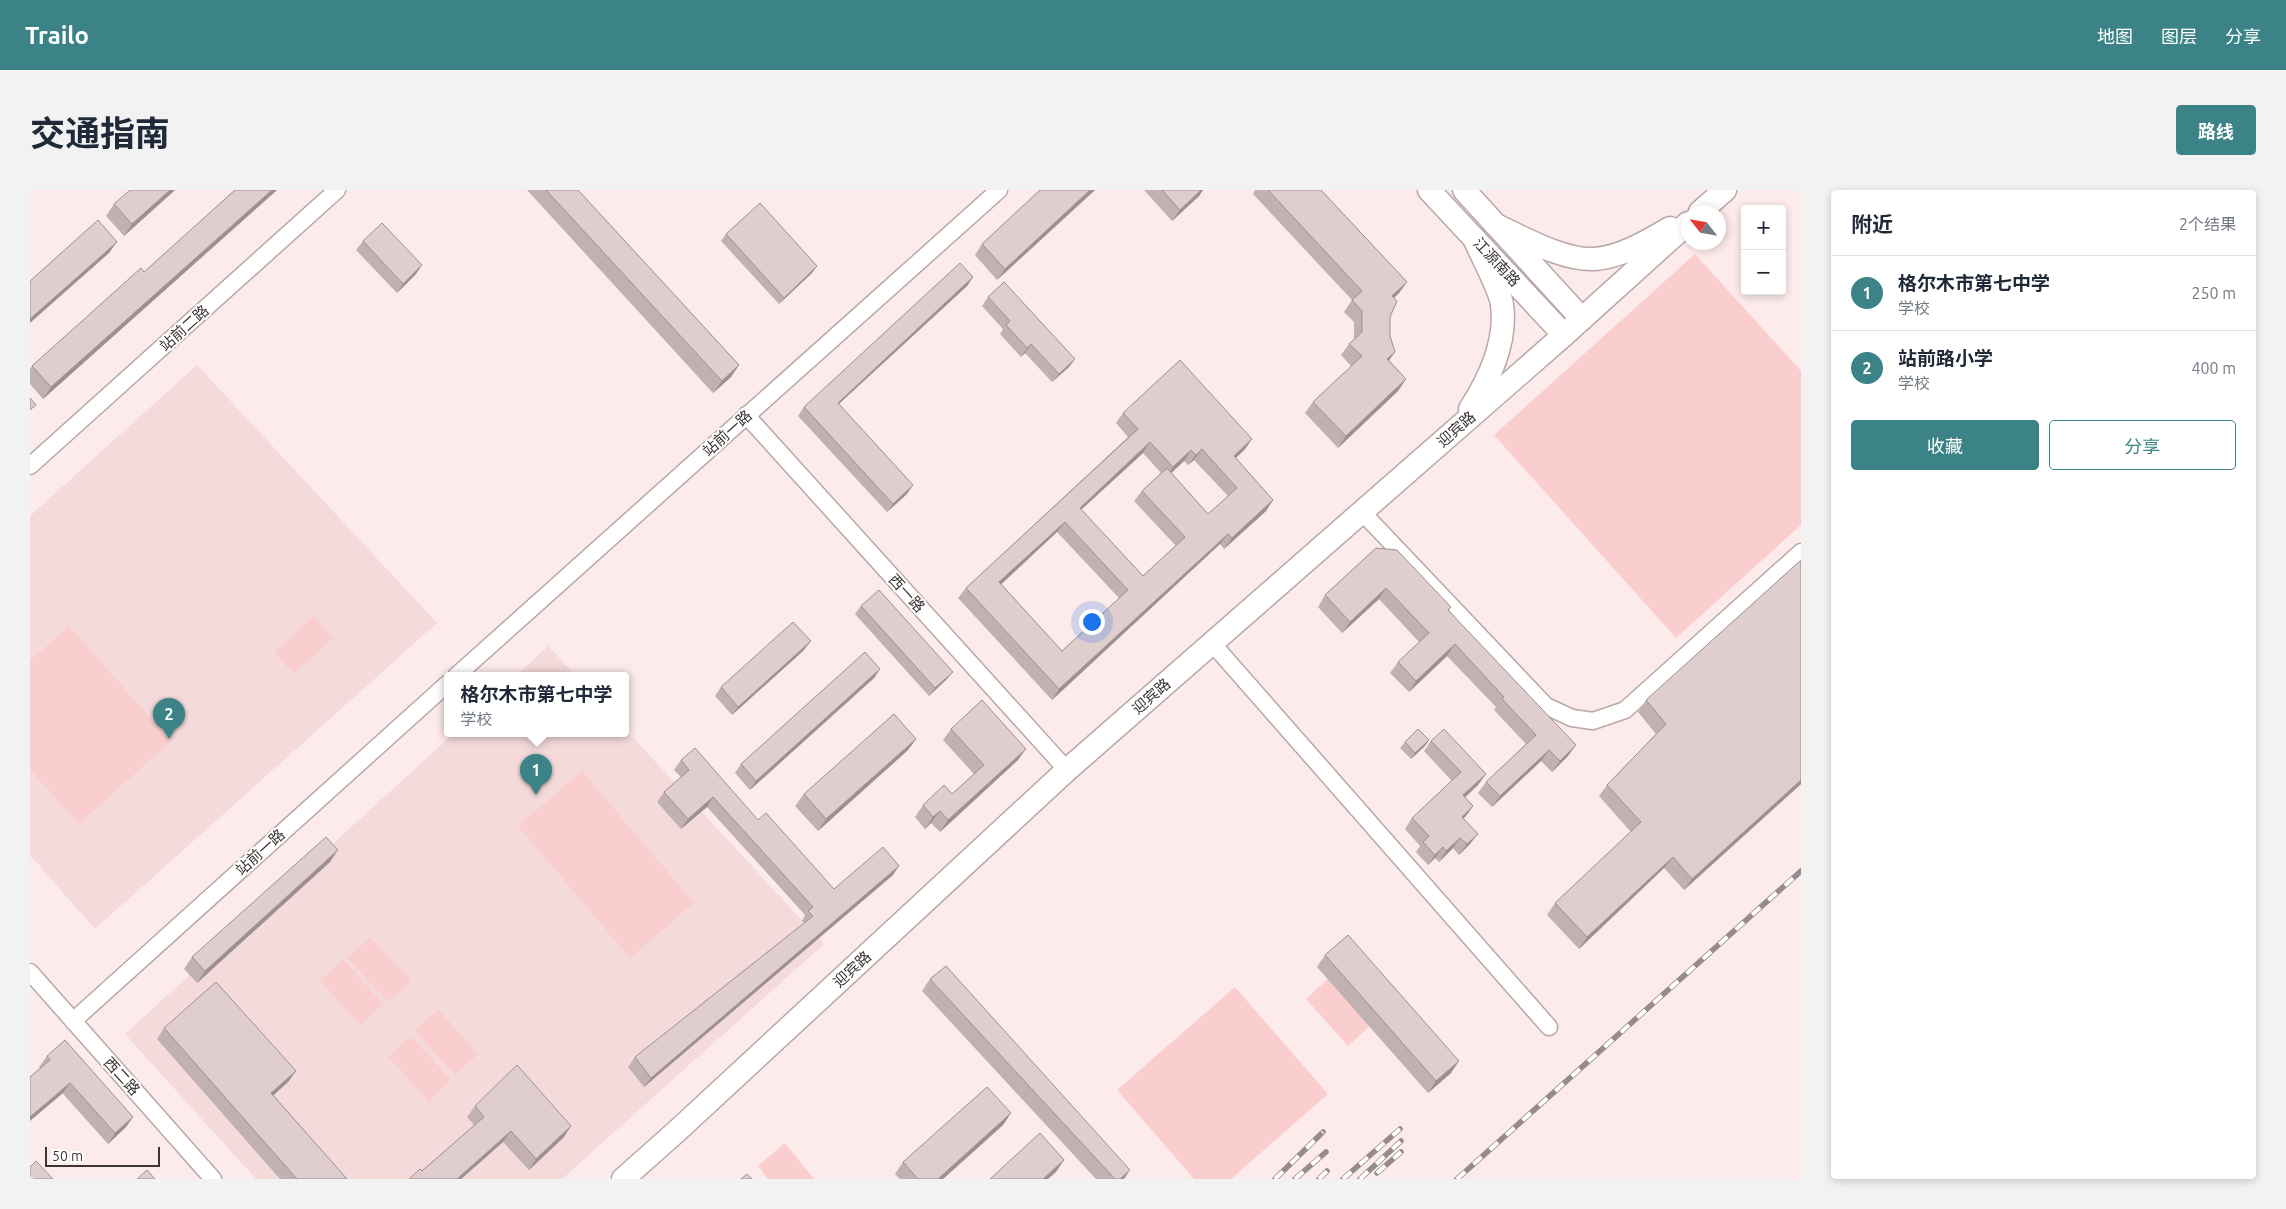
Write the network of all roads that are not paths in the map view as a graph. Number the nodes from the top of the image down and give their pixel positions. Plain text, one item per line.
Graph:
1 (337, 190) edge
2 (999, 190) edge
3 (1429, 190) edge
4 (1464, 190) edge
5 (1725, 190) edge
6 (1708, 205) edge
7 (1681, 223) edge
8 (1496, 225) junction
9 (1681, 229) edge
10 (1474, 238) junction
11 (1582, 319) junction
12 (1564, 335) junction
13 (746, 416) junction
14 (1456, 430) junction
15 (30, 466) edge
16 (1362, 512) junction
17 (1801, 552) edge
18 (1212, 643) junction
19 (460, 672) edge
20 (444, 687) edge
21 (1067, 770) junction
22 (30, 972) edge
23 (73, 1021) junction
24 (1549, 1027) dead end
25 (213, 1179) edge
26 (623, 1179) edge

1 - 15 street, 站前二路
2 - 13 street, 站前一路
3 - 10 main road, 江源南路
4 - 8 main road, 江源南路
5 - 6 main road, 迎宾路
7 - 8 main road
8 - 11 main road, 江源南路
9 - 11 main road, 迎宾路
10 - 12 main road, 江源南路
10 - 14 main road
11 - 12 main road, 迎宾路
12 - 14 main road, 迎宾路
13 - 19 street, 站前一路
13 - 21 street, 西一路
14 - 16 main road, 迎宾路
16 - 17 street
16 - 18 main road, 迎宾路
18 - 21 main road, 迎宾路
18 - 24 street
20 - 23 street, 站前一路
21 - 26 main road, 迎宾路
22 - 23 street, 西二路
23 - 25 street, 西二路

